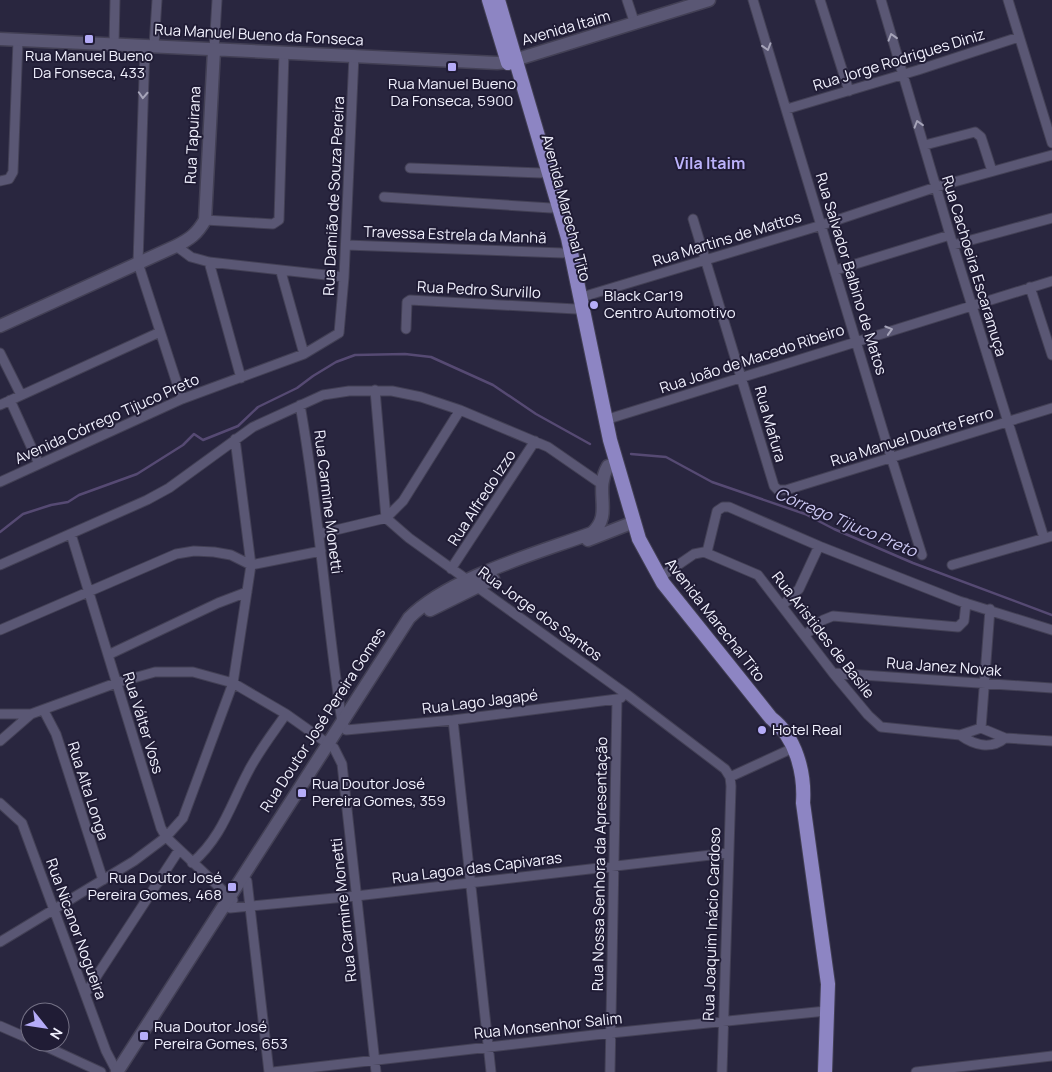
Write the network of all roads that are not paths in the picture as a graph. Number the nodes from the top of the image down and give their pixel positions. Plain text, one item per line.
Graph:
1 (115, 0) edge
2 (157, 0) edge
3 (217, 0) edge
4 (488, 0) edge
5 (498, 0) edge
6 (627, 0) edge
7 (710, 0) edge
8 (753, 0) edge
9 (820, 0) edge
10 (881, 0) edge
11 (1008, 0) edge
12 (635, 24) junction
13 (1019, 37) junction
14 (0, 39) edge
15 (18, 40) junction
16 (114, 44) junction
17 (150, 46) junction
18 (214, 50) junction
19 (284, 52) junction
20 (354, 55) junction
21 (512, 60) junction
22 (903, 74) junction
23 (849, 91) junction
24 (787, 109) junction
25 (1052, 143) edge
26 (925, 145) junction
27 (1052, 155) edge
28 (410, 168) dead end
29 (992, 171) junction
30 (541, 173) junction
31 (0, 181) edge
32 (936, 187) junction
33 (384, 197) dead end
34 (551, 208) junction
35 (1052, 218) edge
36 (693, 219) dead end
37 (205, 220) junction
38 (822, 225) junction
39 (950, 235) junction
40 (346, 245) junction
41 (176, 246) junction
42 (953, 246) junction
43 (563, 253) junction
44 (705, 260) junction
45 (209, 262) junction
46 (138, 263) junction
47 (836, 270) junction
48 (281, 272) junction
49 (344, 277) junction
50 (1052, 281) edge
51 (1030, 287) junction
52 (579, 303) junction
53 (972, 305) junction
54 (0, 326) edge
55 (406, 329) dead end
56 (160, 332) junction
57 (336, 336) joint
58 (857, 340) junction
59 (0, 354) edge
60 (304, 354) junction
61 (1052, 355) edge
62 (742, 377) junction
63 (241, 378) junction
64 (375, 390) junction
65 (21, 395) junction
66 (182, 399) junction
67 (10, 400) junction
68 (300, 404) junction
69 (0, 405) edge
70 (1052, 408) edge
71 (460, 410) junction
72 (605, 420) junction
73 (1007, 422) junction
74 (235, 439) junction
75 (535, 442) junction
76 (891, 458) junction
77 (39, 464) junction
78 (608, 466) junction
79 (0, 482) edge
80 (600, 483) junction
81 (780, 490) joint
82 (386, 518) junction
83 (602, 520) junction
84 (627, 525) junction
85 (71, 534) junction
86 (319, 534) junction
87 (1048, 537) edge
88 (819, 546) junction
89 (321, 551) junction
90 (707, 552) junction
91 (922, 555) dead end
92 (0, 564) edge
93 (251, 565) junction
94 (952, 565) dead end
95 (452, 569) junction
96 (659, 578) junction
97 (472, 583) junction
98 (89, 591) junction
99 (247, 592) junction
100 (966, 603) junction
101 (783, 605) junction
102 (990, 609) junction
103 (0, 630) edge
104 (1052, 630) edge
105 (805, 635) junction
106 (108, 655) junction
107 (833, 673) junction
108 (116, 683) junction
109 (233, 683) junction
110 (984, 683) junction
111 (1052, 688) edge
112 (629, 696) junction
113 (617, 699) junction
114 (44, 711) junction
115 (0, 714) edge
116 (31, 714) junction
117 (286, 714) junction
118 (453, 720) junction
119 (344, 726) junction
120 (981, 728) junction
121 (960, 735) junction
122 (1, 737) edge
123 (1005, 738) junction
124 (1052, 742) edge
125 (331, 745) junction
126 (789, 749) junction
127 (730, 777) junction
128 (0, 803) edge
129 (166, 838) junction
130 (179, 850) junction
131 (728, 853) junction
132 (192, 863) junction
133 (614, 866) junction
134 (103, 880) junction
135 (247, 881) junction
136 (471, 883) junction
137 (356, 896) junction
138 (231, 902) junction
139 (251, 907) junction
140 (54, 910) junction
141 (0, 942) edge
142 (828, 984) junction
143 (85, 994) junction
144 (826, 1011) junction
145 (723, 1021) junction
146 (0, 1026) edge
147 (611, 1033) junction
148 (20, 1035) edge
149 (489, 1046) junction
150 (106, 1051) junction
151 (58, 1052) edge
152 (829, 1055) junction
153 (1052, 1056) edge
154 (374, 1059) junction
155 (987, 1069) edge
156 (101, 1072) edge
157 (117, 1072) edge
158 (123, 1072) edge
159 (271, 1072) edge
160 (376, 1072) edge
161 (491, 1072) edge
162 (610, 1072) edge
163 (722, 1072) edge
164 (825, 1072) edge
165 (833, 1072) edge
166 (916, 1072) edge

1 - 16 street
2 - 17 street
3 - 18 street
4 - 21 main road, Avenida Marechal Tito
5 - 21 main road, Avenida Marechal Tito
6 - 12 street
7 - 12 main road, Avenida Itaim
8 -> 24 street, Rua Salvador Balbino de Matos
9 - 23 street
22 -> 10 street, Rua Cachoeira Escaramuça
11 - 13 street
12 - 21 main road, Avenida Itaim
13 - 22 street, Rua Jorge Rodrigues Diniz
13 - 25 street
14 - 15 main road, Rua Manuel Bueno da Fonseca
15 - 16 main road, Rua Manuel Bueno da Fonseca
15 - 31 street
16 - 17 main road, Rua Manuel Bueno da Fonseca
17 - 18 main road, Rua Manuel Bueno da Fonseca
17 -> 46 street
18 - 19 main road, Rua Manuel Bueno da Fonseca
18 - 37 main road, Rua Tapuirana
19 - 20 main road, Rua Manuel Bueno da Fonseca
19 - 37 street
20 - 21 main road, Rua Manuel Bueno da Fonseca
20 - 40 street, Rua Damião de Souza Pereira
21 - 30 main road, Avenida Marechal Tito
21 - 52 main road, Avenida Marechal Tito
22 - 23 street, Rua Jorge Rodrigues Diniz
26 -> 22 street, Rua Cachoeira Escaramuça
23 - 24 street, Rua Jorge Rodrigues Diniz
24 - 38 street, Rua Salvador Balbino de Matos
26 - 29 street
26 - 32 street, Rua Cachoeira Escaramuça
27 - 29 street, Rua Martins de Mattos
28 - 30 street
29 - 32 street, Rua Martins de Mattos
30 - 34 main road, Avenida Marechal Tito
32 - 38 street, Rua Martins de Mattos
32 - 39 street, Rua Cachoeira Escaramuça
33 - 34 street
34 - 43 main road, Avenida Marechal Tito
35 - 42 street
36 - 44 street, Rua Mafura
37 - 41 main road
38 - 44 street, Rua Martins de Mattos
38 - 47 street, Rua Salvador Balbino de Matos
39 - 42 street, Rua Cachoeira Escaramuça
39 - 47 street
40 - 43 street, Travessa Estrela da Manhã
40 - 49 street, Rua Damião de Souza Pereira
41 - 45 street
41 - 46 main road
42 - 53 street, Rua Cachoeira Escaramuça
43 - 52 main road, Avenida Marechal Tito
44 - 52 street, Rua Martins de Mattos
44 - 62 street, Rua Mafura
45 - 48 street
45 - 63 street
46 - 54 main road
46 - 56 street
47 - 58 street, Rua Salvador Balbino de Matos
48 - 49 street
48 - 60 street
49 - 57 street, Rua Damião de Souza Pereira
50 - 51 street, Rua João de Macedo Ribeiro
51 - 53 street, Rua João de Macedo Ribeiro
51 - 61 street
52 - 55 street, Rua Pedro Survillo
52 - 72 main road, Avenida Marechal Tito
52 - 78 main road, Avenida Marechal Tito
58 -> 53 street, Rua João de Macedo Ribeiro
53 - 73 street, Rua Cachoeira Escaramuça
56 - 65 street
56 - 66 street
57 - 60 street, Avenida Córrego Tijuco Preto
58 - 62 street, Rua João de Macedo Ribeiro
58 - 76 street, Rua Salvador Balbino de Matos
59 - 65 street
60 - 63 street, Avenida Córrego Tijuco Preto
62 - 72 street, Rua João de Macedo Ribeiro
62 - 81 street, Rua Mafura
63 - 66 street, Avenida Córrego Tijuco Preto
64 - 68 street
64 - 71 street
64 - 82 street
65 - 67 street
66 - 77 street, Avenida Córrego Tijuco Preto
67 - 69 street
67 - 77 street
68 - 74 street
68 - 86 street, Rua Carmine Monetti
70 - 73 street, Rua Manuel Duarte Ferro
71 - 75 street
71 - 82 street
72 - 84 main road, Avenida Marechal Tito
73 - 76 street, Rua Manuel Duarte Ferro
73 - 87 street, Rua Cachoeira Escaramuça
74 - 85 street
74 - 93 street
75 - 80 street
75 - 95 street, Rua Alfredo Izzo
76 - 81 street, Rua Manuel Duarte Ferro
76 - 91 street, Rua Salvador Balbino de Matos
77 - 79 street, Avenida Córrego Tijuco Preto
78 - 80 main road
78 - 84 main road, Avenida Marechal Tito
80 - 83 main road
82 - 86 street
82 - 95 street, Rua Jorge dos Santos
83 - 84 main road
83 - 97 main road, Rua Doutor José Pereira Gomes
84 - 96 main road, Avenida Marechal Tito
84 - 97 main road, Rua Doutor José Pereira Gomes
85 - 92 street
85 - 98 street, Rua Válter Voss
86 - 89 street, Rua Carmine Monetti
87 - 94 street
88 - 90 street
88 - 100 street
88 - 101 street
89 - 93 street
89 - 119 street, Rua Carmine Monetti
90 - 96 street
90 - 101 street, Rua Aristides de Basile
93 - 98 street
93 - 99 street
95 - 97 street, Rua Jorge dos Santos
96 - 126 main road, Avenida Marechal Tito
97 - 112 street, Rua Jorge dos Santos
97 - 119 main road, Rua Doutor José Pereira Gomes
98 - 103 street
98 - 106 street, Rua Válter Voss
99 - 106 street
99 - 109 street
100 - 102 street
100 - 105 street
101 - 105 street, Rua Aristides de Basile
102 - 104 street
102 - 110 street
105 - 107 street, Rua Aristides de Basile
106 - 108 street, Rua Válter Voss
107 - 110 street, Rua Janez Novak
107 - 121 street, Rua Aristides de Basile
108 - 109 street
108 - 114 street
108 - 129 street, Rua Válter Voss
109 - 117 street
109 - 129 street
110 - 111 street, Rua Janez Novak
110 - 120 street
112 - 113 street
112 - 127 street, Rua Jorge dos Santos
113 - 118 street, Rua Lago Jagapé
113 - 133 street, Rua Nossa Senhora da Apresentação
114 - 116 street
114 - 134 street, Rua Alta Longa
115 - 116 street
116 - 122 street
117 - 125 street
117 - 132 street
118 - 119 street, Rua Lago Jagapé
118 - 136 street
119 - 125 main road, Rua Doutor José Pereira Gomes
120 - 121 street
120 - 123 street
121 - 123 street
123 - 124 street
125 - 135 main road, Rua Doutor José Pereira Gomes
125 - 137 street, Rua Carmine Monetti
125 - 138 main road, Rua Doutor José Pereira Gomes
126 - 127 street
126 - 142 main road, Avenida Marechal Tito
127 - 131 street, Rua Joaquim Inácio Cardoso
128 - 140 street, Rua Nicanor Nogueira
129 - 130 street, Rua Válter Voss
129 - 134 street
130 - 132 street, Rua Válter Voss
130 - 143 street
131 - 133 street, Rua Lagoa das Capivaras
131 - 145 street, Rua Joaquim Inácio Cardoso
132 - 138 street, Rua Válter Voss
133 - 136 street, Rua Lagoa das Capivaras
133 - 147 street, Rua Nossa Senhora da Apresentação
134 - 140 street
135 - 138 main road, Rua Doutor José Pereira Gomes
135 - 139 street
136 - 137 street, Rua Lagoa das Capivaras
136 - 149 street
137 - 139 street, Rua Lagoa das Capivaras
137 - 154 street, Rua Carmine Monetti
138 - 139 street, Rua Lagoa das Capivaras
138 - 157 main road, Rua Doutor José Pereira Gomes
138 - 158 main road, Rua Doutor José Pereira Gomes
139 - 159 street
140 - 141 street
140 - 143 street, Rua Nicanor Nogueira
142 - 144 main road, Avenida Marechal Tito
142 - 152 main road, Avenida Marechal Tito
143 - 150 street, Rua Nicanor Nogueira
144 - 145 street, Rua Monsenhor Salim
144 - 152 main road, Avenida Marechal Tito
145 - 147 street, Rua Monsenhor Salim
145 - 163 street, Rua Joaquim Inácio Cardoso
146 - 148 street
147 - 149 street, Rua Monsenhor Salim
147 - 162 street, Rua Nossa Senhora da Apresentação
149 - 154 street, Rua Monsenhor Salim
149 - 161 street
150 - 156 street
150 - 157 street, Rua Nicanor Nogueira
151 - 156 street
152 - 164 main road, Avenida Marechal Tito
152 - 165 main road, Avenida Marechal Tito
153 - 155 street
154 - 159 street, Rua Monsenhor Salim
154 - 160 street, Rua Carmine Monetti
155 - 166 street

